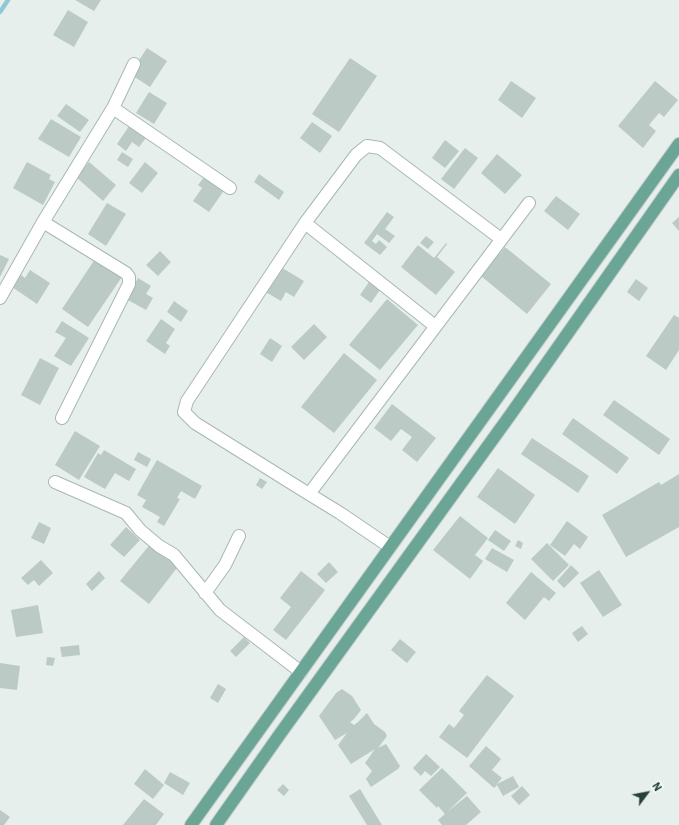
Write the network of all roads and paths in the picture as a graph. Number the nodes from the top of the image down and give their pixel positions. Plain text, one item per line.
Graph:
1 (134, 64) dead end
2 (113, 108) junction
3 (679, 144) edge
4 (679, 175) edge
5 (230, 188) dead end
6 (529, 203) dead end
7 (43, 222) junction
8 (304, 223) junction
9 (501, 239) junction
10 (0, 298) edge
11 (435, 326) junction
12 (62, 418) dead end
13 (55, 482) dead end
14 (309, 494) junction
15 (239, 536) dead end
16 (390, 547) junction
17 (205, 593) junction
18 (301, 672) junction
19 (191, 825) edge
20 (216, 825) edge

1 - 2 street
2 - 5 street
2 - 7 street
3 - 16 main road
4 - 20 main road
6 - 9 street
7 - 10 street
7 - 12 street
8 - 9 street
8 - 11 street
8 - 14 street
9 - 11 street
11 - 14 street
13 - 17 street
14 - 16 street
15 - 17 street
16 - 18 main road
17 - 18 street
18 - 19 main road

